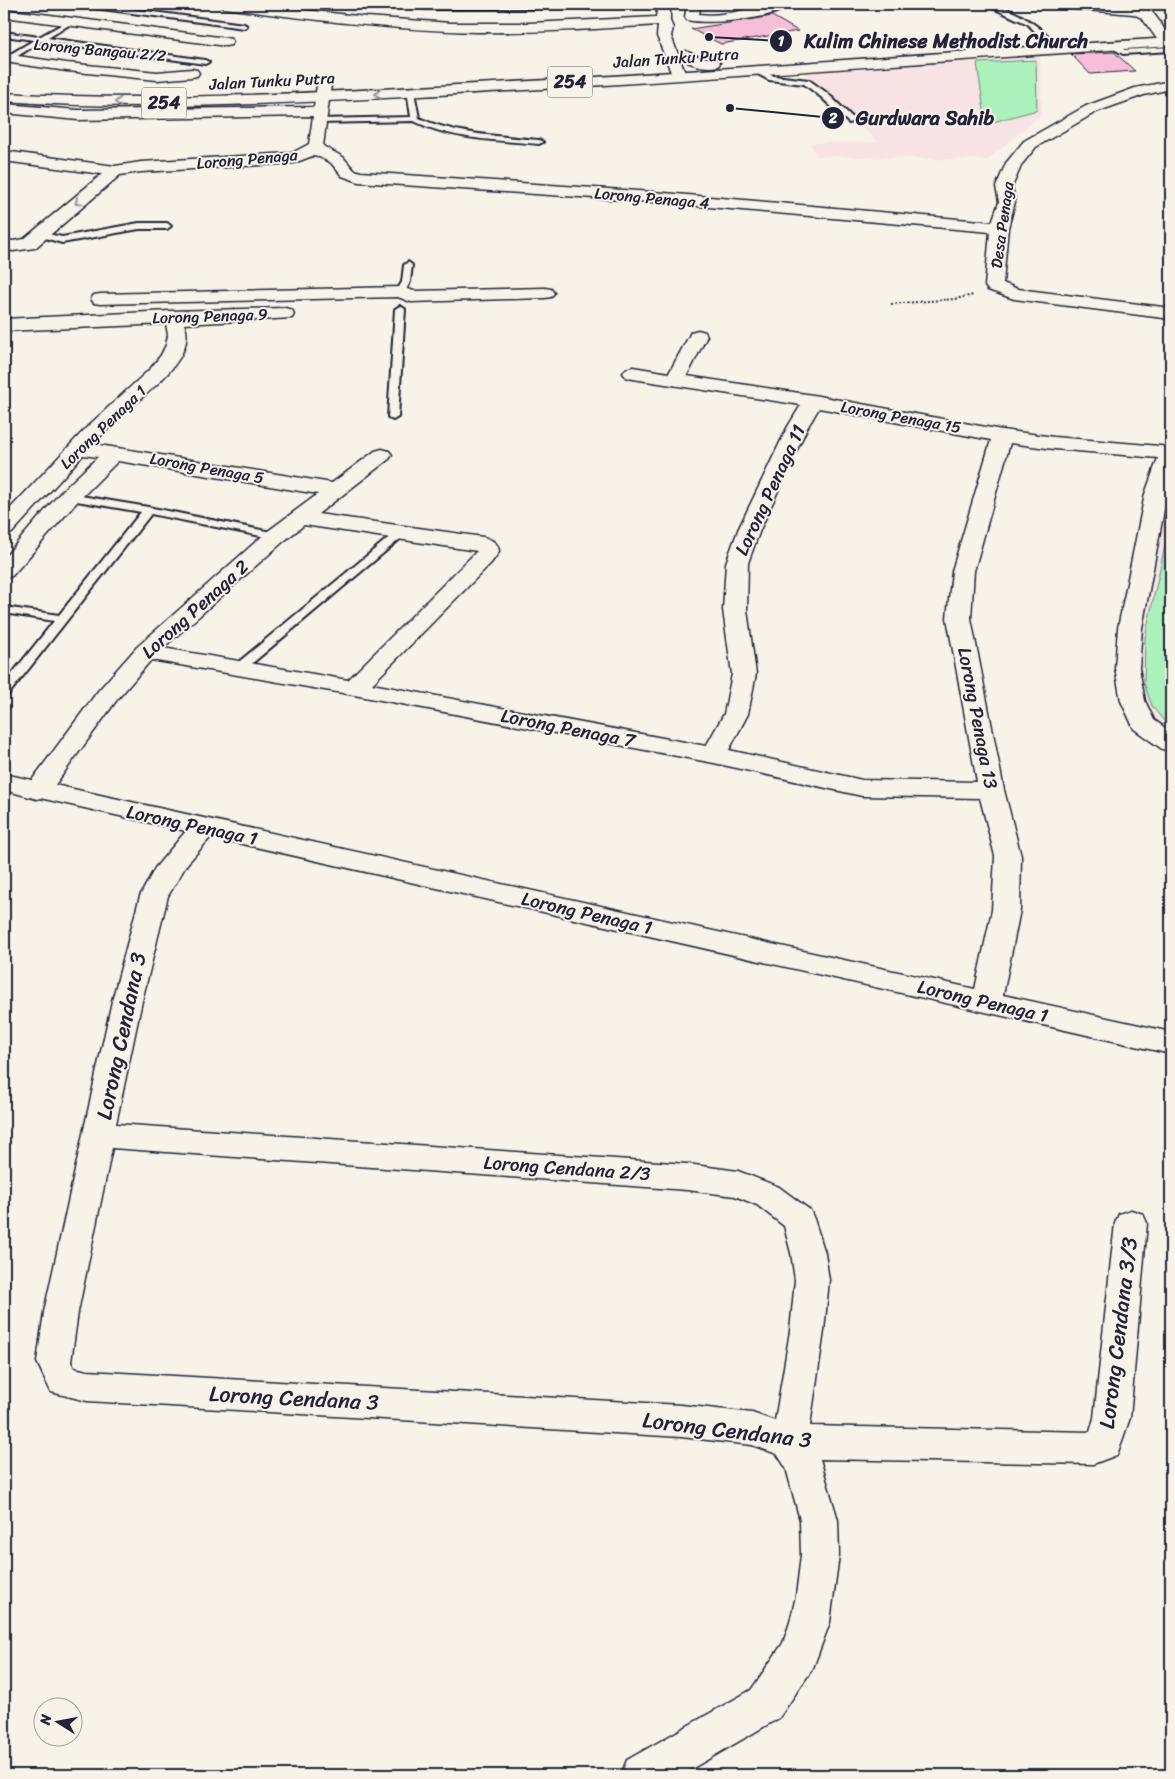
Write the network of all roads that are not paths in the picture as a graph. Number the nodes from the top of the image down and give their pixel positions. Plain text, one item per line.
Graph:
1 (80, 4) edge
2 (224, 4) edge
3 (631, 4) edge
4 (664, 4) edge
5 (783, 4) edge
6 (987, 4) edge
7 (1062, 4) edge
8 (426, 7) dead end
9 (762, 7) edge
10 (265, 9) junction
11 (693, 10) edge
12 (4, 13) edge
13 (70, 22) junction
14 (630, 23) junction
15 (665, 25) junction
16 (244, 26) junction
17 (4, 34) edge
18 (1168, 38) edge
19 (40, 39) junction
20 (226, 42) junction
21 (1051, 43) junction
22 (1113, 46) junction
23 (1171, 49) edge
24 (6, 58) edge
25 (205, 62) junction
26 (682, 65) junction
27 (756, 70) junction
28 (192, 73) junction
29 (4, 83) edge
30 (1171, 85) edge
31 (171, 91) junction
32 (410, 92) junction
33 (4, 97) edge
34 (322, 103) junction
35 (4, 108) edge
36 (415, 119) junction
37 (852, 121) dead end
38 (539, 142) dead end
39 (314, 148) junction
40 (4, 156) edge
41 (115, 171) junction
42 (167, 226) dead end
43 (999, 228) junction
44 (4, 231) edge
45 (39, 235) junction
46 (4, 244) edge
47 (408, 265) dead end
48 (545, 293) dead end
49 (100, 299) dead end
50 (404, 300) junction
51 (380, 311) dead end
52 (300, 313) dead end
53 (1171, 314) edge
54 (170, 317) junction
55 (4, 325) edge
56 (698, 336) dead end
57 (634, 373) dead end
58 (676, 379) junction
59 (813, 401) junction
60 (393, 417) dead end
61 (1002, 436) junction
62 (79, 448) junction
63 (114, 453) junction
64 (1171, 453) edge
65 (382, 455) dead end
66 (1166, 484) edge
67 (335, 490) junction
68 (69, 497) junction
69 (148, 510) junction
70 (299, 518) junction
71 (4, 528) edge
72 (402, 532) junction
73 (276, 536) junction
74 (4, 570) edge
75 (4, 610) edge
76 (62, 619) junction
77 (145, 652) junction
78 (239, 668) junction
79 (354, 688) junction
80 (4, 692) edge
81 (1171, 743) edge
82 (714, 755) junction
83 (4, 782) edge
84 (991, 790) junction
85 (37, 791) junction
86 (205, 827) junction
87 (987, 1002) junction
88 (1171, 1043) edge
89 (99, 1135) junction
90 (1131, 1223) dead end
91 (790, 1442) junction
92 (1104, 1443) joint
93 (642, 1775) edge

1 - 16 lane
2 - 10 street
3 - 8 lane
3 - 14 street
4 - 15 street
5 - 9 street
6 - 21 lane
7 - 18 street
9 - 11 street
10 - 14 street
10 - 16 street
12 - 13 street
13 - 19 lane
13 - 20 street
14 - 15 street
15 - 26 street
16 - 20 street
17 - 19 lane
18 - 21 street, Jalan Tunku Putra / 254
18 - 22 street, Jalan Tunku Putra / 254
19 - 24 lane
19 - 25 lane
20 - 25 street
21 - 26 street, Jalan Tunku Putra / 254
22 - 23 lane
22 - 27 street, Jalan Tunku Putra / 254
24 - 28 street, Lorong Bangau 2/2
25 - 28 street
26 - 27 street, Jalan Tunku Putra / 254
26 - 32 street, Jalan Tunku Putra / 254
26 - 34 street, Jalan Tunku Putra / 254
27 - 37 lane
28 - 31 street
29 - 31 street, Jalan Tunku Putra / 254
30 - 43 street, Desa Penaga
31 - 34 street, Jalan Tunku Putra / 254
32 -> 34 street, Jalan Tunku Putra / 254
32 - 36 lane
34 -> 33 street, Jalan Tunku Putra / 254
34 - 35 street
34 - 36 lane
34 - 39 street, Lorong Penaga
36 - 38 lane
39 - 41 street, Lorong Penaga
39 - 43 street, Lorong Penaga 4
40 - 41 street
41 -> 45 street
42 - 45 lane
43 - 53 street, Desa Penaga
44 - 45 street
45 - 46 street
47 - 50 lane
48 - 50 street
49 - 50 street
50 - 51 street
50 - 60 lane
52 - 54 street, Lorong Penaga 9
54 - 55 street, Lorong Penaga 9
54 - 62 street, Lorong Penaga 1
56 - 58 street
57 - 58 street, Lorong Penaga 15
58 - 59 street, Lorong Penaga 15
59 - 61 street, Lorong Penaga 15
59 - 82 street, Lorong Penaga 11
61 - 64 street, Lorong Penaga 15
61 - 84 street, Lorong Penaga 13
62 - 63 street, Lorong Penaga 5
62 - 71 street, Lorong Penaga 1
63 - 67 street, Lorong Penaga 5
63 - 68 street
64 - 66 street
65 - 67 street, Lorong Penaga 2
66 - 81 street
67 - 70 street, Lorong Penaga 2
68 - 69 lane
68 - 74 street
69 - 73 lane
69 - 76 lane
70 - 72 street
70 - 73 street, Lorong Penaga 2
72 - 78 lane
72 - 79 street
73 - 77 street, Lorong Penaga 2
75 - 76 lane
76 - 80 lane
77 - 78 street, Lorong Penaga 7
77 - 85 street, Lorong Penaga 2
78 - 79 street, Lorong Penaga 7
79 - 82 street, Lorong Penaga 7
82 - 84 street, Lorong Penaga 7
83 - 85 street, Lorong Penaga 1
84 - 87 street, Lorong Penaga 13
85 - 86 street, Lorong Penaga 1
86 - 87 street, Lorong Penaga 1
86 - 89 street, Lorong Cendana 3
87 - 88 street, Lorong Penaga 1
89 - 91 street, Lorong Cendana 2/3
89 - 91 street, Lorong Cendana 3
90 - 92 street, Lorong Cendana 3/3
91 - 92 street, Lorong Cendana 3
91 - 93 street

